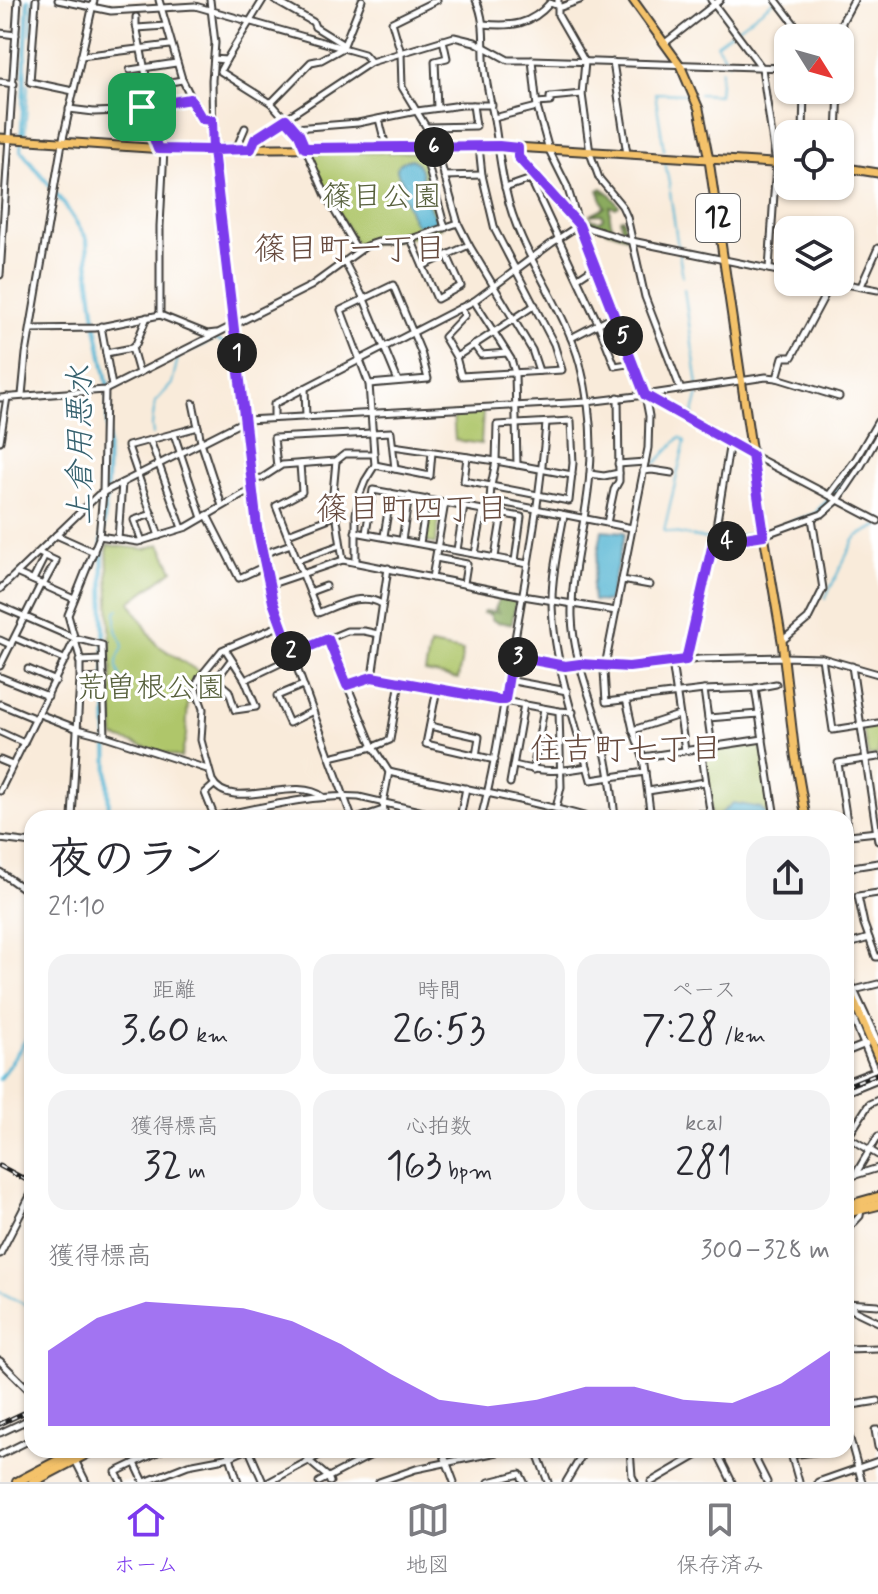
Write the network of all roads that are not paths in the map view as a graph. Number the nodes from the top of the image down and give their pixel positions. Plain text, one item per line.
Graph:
1 (18, 0) edge
2 (36, 0) edge
3 (58, 0) edge
4 (94, 0) edge
5 (210, 0) edge
6 (263, 0) edge
7 (274, 0) edge
8 (362, 0) edge
9 (437, 0) edge
10 (476, 0) edge
11 (580, 0) edge
12 (633, 0) edge
13 (720, 0) edge
14 (776, 0) edge
15 (854, 0) edge
16 (553, 2) edge
17 (712, 2) edge
18 (160, 4) edge
19 (93, 8) junction
20 (210, 11) junction
21 (136, 17) dead end
22 (250, 21) junction
23 (483, 24) junction
24 (794, 24) edge
25 (842, 24) edge
26 (166, 26) junction
27 (137, 28) junction
28 (0, 33) edge
29 (16, 35) junction
30 (443, 40) junction
31 (665, 43) junction
32 (170, 45) junction
33 (343, 46) junction
34 (142, 48) junction
35 (484, 48) junction
36 (401, 53) junction
37 (81, 56) junction
38 (214, 59) junction
39 (226, 60) junction
40 (532, 60) junction
41 (371, 62) junction
42 (585, 62) junction
43 (613, 62) junction
44 (176, 63) junction
45 (680, 65) junction
46 (145, 68) junction
47 (762, 68) junction
48 (774, 68) edge
49 (130, 70) dead end
50 (182, 80) junction
51 (0, 82) edge
52 (14, 84) junction
53 (148, 86) junction
54 (73, 91) junction
55 (582, 94) junction
56 (190, 99) junction
57 (271, 103) junction
58 (473, 105) junction
59 (492, 105) junction
60 (537, 105) junction
61 (151, 106) junction
62 (142, 107) junction
63 (437, 108) junction
64 (69, 109) junction
65 (417, 111) junction
66 (494, 118) junction
67 (286, 119) junction
68 (379, 119) junction
69 (212, 120) junction
70 (428, 127) junction
71 (245, 128) dead end
72 (294, 128) junction
73 (0, 138) edge
74 (18, 140) junction
75 (62, 143) junction
76 (479, 146) junction
77 (499, 146) junction
78 (423, 147) junction
79 (435, 147) junction
80 (305, 148) junction
81 (386, 148) junction
82 (518, 148) junction
83 (161, 149) junction
84 (238, 149) junction
85 (251, 149) junction
86 (213, 150) junction
87 (549, 150) junction
88 (774, 150) edge
89 (590, 153) junction
90 (627, 154) junction
91 (709, 160) junction
92 (774, 164) edge
93 (854, 169) edge
94 (878, 173) edge
95 (482, 175) junction
96 (444, 176) junction
97 (533, 179) junction
98 (505, 188) junction
99 (774, 194) edge
100 (458, 223) junction
101 (579, 225) junction
102 (445, 228) junction
103 (411, 239) junction
104 (559, 239) junction
105 (632, 241) junction
106 (469, 245) junction
107 (878, 248) edge
108 (358, 251) junction
109 (447, 255) junction
110 (531, 258) junction
111 (724, 260) junction
112 (344, 261) junction
113 (423, 266) junction
114 (596, 266) junction
115 (516, 269) junction
116 (769, 269) junction
117 (774, 270) edge
118 (0, 275) edge
119 (578, 278) junction
120 (854, 285) edge
121 (494, 286) junction
122 (861, 286) junction
123 (878, 290) edge
124 (826, 296) edge
125 (364, 299) junction
126 (474, 301) junction
127 (535, 305) junction
128 (460, 308) junction
129 (160, 315) junction
130 (615, 315) junction
131 (147, 317) junction
132 (514, 319) junction
133 (598, 323) junction
134 (233, 326) junction
135 (98, 327) junction
136 (31, 329) junction
137 (412, 331) junction
138 (493, 332) junction
139 (214, 335) junction
140 (571, 338) junction
141 (474, 345) junction
142 (383, 347) junction
143 (132, 348) junction
144 (106, 353) junction
145 (507, 353) junction
146 (456, 357) junction
147 (360, 359) junction
148 (634, 363) junction
149 (539, 371) junction
150 (139, 373) junction
151 (515, 373) junction
152 (777, 378) junction
153 (398, 381) junction
154 (741, 381) junction
155 (369, 384) junction
156 (109, 388) junction
157 (305, 388) junction
158 (681, 390) junction
159 (22, 395) junction
160 (645, 395) junction
161 (618, 397) junction
162 (839, 397) dead end
163 (3, 398) edge
164 (587, 402) junction
165 (193, 403) dead end
166 (516, 405) junction
167 (371, 413) junction
168 (306, 417) junction
169 (274, 418) junction
170 (246, 420) junction
171 (878, 421) edge
172 (546, 423) junction
173 (517, 424) junction
174 (198, 427) junction
175 (373, 433) junction
176 (174, 434) junction
177 (878, 436) edge
178 (150, 440) junction
179 (0, 441) edge
180 (201, 442) junction
181 (730, 442) junction
182 (393, 446) junction
183 (432, 452) junction
184 (180, 453) junction
185 (374, 454) junction
186 (752, 455) junction
187 (467, 457) junction
188 (336, 461) junction
189 (496, 461) junction
190 (645, 462) junction
191 (158, 464) junction
192 (300, 464) junction
193 (618, 464) junction
194 (375, 465) junction
195 (517, 465) junction
196 (277, 467) junction
197 (395, 469) junction
198 (542, 470) junction
199 (643, 471) junction
200 (619, 473) junction
201 (672, 473) dead end
202 (590, 474) junction
203 (138, 475) junction
204 (572, 475) junction
205 (252, 479) junction
206 (122, 483) junction
207 (491, 486) junction
208 (105, 490) junction
209 (253, 492) junction
210 (391, 493) junction
211 (538, 495) junction
212 (409, 496) junction
213 (833, 497) junction
214 (427, 499) junction
215 (445, 503) junction
216 (222, 506) junction
217 (464, 506) junction
218 (483, 510) junction
219 (537, 510) junction
220 (152, 514) junction
221 (502, 514) junction
222 (564, 515) junction
223 (335, 516) junction
224 (205, 517) junction
225 (583, 518) junction
226 (812, 518) junction
227 (878, 521) edge
228 (607, 523) junction
229 (182, 528) junction
230 (632, 528) junction
231 (355, 532) junction
232 (764, 532) junction
233 (366, 533) junction
234 (287, 534) junction
235 (56, 535) junction
236 (102, 536) junction
237 (159, 536) junction
238 (384, 536) junction
239 (118, 539) junction
240 (402, 540) junction
241 (142, 541) junction
242 (714, 541) junction
243 (420, 543) junction
244 (291, 544) junction
245 (340, 545) junction
246 (438, 547) junction
247 (457, 550) junction
248 (94, 552) junction
249 (42, 554) junction
250 (263, 554) junction
251 (475, 554) junction
252 (495, 557) junction
253 (436, 558) junction
254 (298, 560) junction
255 (343, 560) junction
256 (515, 561) junction
257 (356, 562) junction
258 (528, 564) junction
259 (265, 566) junction
260 (388, 568) junction
261 (302, 573) junction
262 (18, 574) junction
263 (432, 578) junction
264 (33, 580) junction
265 (622, 580) junction
266 (464, 583) junction
267 (42, 584) junction
268 (269, 585) junction
269 (650, 585) dead end
270 (326, 586) dead end
271 (0, 589) edge
272 (310, 592) junction
273 (523, 596) junction
274 (74, 599) junction
275 (552, 601) junction
276 (572, 603) junction
277 (382, 604) junction
278 (0, 606) edge
279 (616, 611) junction
280 (25, 617) junction
281 (281, 625) junction
282 (378, 634) junction
283 (15, 638) junction
284 (74, 638) junction
285 (328, 639) junction
286 (0, 640) edge
287 (782, 641) junction
288 (11, 645) junction
289 (225, 649) junction
290 (292, 655) junction
291 (512, 656) junction
292 (783, 657) junction
293 (822, 658) junction
294 (66, 660) junction
295 (103, 660) junction
296 (231, 660) junction
297 (686, 660) junction
298 (79, 661) junction
299 (672, 662) junction
300 (580, 664) junction
301 (605, 665) junction
302 (0, 666) edge
303 (561, 666) junction
304 (852, 666) junction
305 (28, 669) dead end
306 (878, 674) edge
307 (0, 677) edge
308 (372, 677) junction
309 (104, 678) junction
310 (80, 679) junction
311 (245, 680) junction
312 (508, 680) junction
313 (56, 681) junction
314 (400, 681) junction
315 (776, 684) dead end
316 (303, 685) junction
317 (347, 685) junction
318 (437, 688) junction
319 (755, 688) junction
320 (704, 690) junction
321 (567, 691) junction
322 (676, 693) junction
323 (48, 696) junction
324 (80, 696) junction
325 (104, 696) junction
326 (626, 699) junction
327 (505, 700) junction
328 (0, 704) edge
329 (524, 704) junction
330 (544, 709) junction
331 (313, 711) junction
332 (559, 711) junction
333 (573, 712) junction
334 (759, 714) junction
335 (679, 715) junction
336 (38, 716) junction
337 (708, 718) junction
338 (878, 723) edge
339 (430, 726) junction
340 (861, 726) junction
341 (78, 729) junction
342 (633, 730) junction
343 (0, 732) edge
344 (108, 737) junction
345 (763, 739) junction
346 (24, 743) junction
347 (373, 747) junction
348 (712, 747) junction
349 (701, 748) junction
350 (685, 750) junction
351 (476, 756) junction
352 (330, 757) junction
353 (643, 757) junction
354 (878, 757) edge
355 (865, 759) junction
356 (0, 760) edge
357 (495, 760) junction
358 (12, 765) junction
359 (514, 765) junction
360 (587, 767) junction
361 (208, 770) junction
362 (533, 770) junction
363 (561, 771) junction
364 (389, 772) junction
365 (645, 772) junction
366 (611, 777) junction
367 (705, 782) junction
368 (510, 783) dead end
369 (214, 785) junction
370 (466, 788) junction
371 (0, 791) edge
372 (648, 791) junction
373 (488, 792) junction
374 (344, 796) junction
375 (323, 797) junction
376 (383, 807) junction
377 (556, 808) junction
378 (73, 810) edge
379 (210, 810) edge
380 (254, 810) edge
381 (350, 810) edge
382 (380, 810) edge
383 (384, 810) edge
384 (398, 810) edge
385 (462, 810) edge
386 (483, 810) edge
387 (563, 810) edge
388 (614, 810) edge
389 (650, 810) edge
390 (709, 810) edge
391 (774, 810) edge
392 (805, 810) edge
393 (844, 810) edge
394 (877, 832) edge
395 (854, 834) edge
396 (0, 839) edge
397 (878, 841) edge
398 (24, 842) edge
399 (878, 863) edge
400 (854, 867) edge
401 (0, 872) edge
402 (24, 889) edge
403 (878, 893) edge
404 (869, 938) junction
405 (854, 943) edge
406 (878, 957) edge
407 (878, 984) edge
408 (854, 990) joint
409 (854, 1001) edge
410 (878, 1015) edge
411 (868, 1019) junction
412 (855, 1020) edge
413 (878, 1041) edge
414 (866, 1044) junction
415 (854, 1049) edge
416 (878, 1057) edge
417 (877, 1070) edge
418 (854, 1079) edge
419 (878, 1079) edge
420 (854, 1089) edge
421 (878, 1100) edge
422 (854, 1126) edge
423 (878, 1136) edge
424 (854, 1141) edge
425 (869, 1150) junction
426 (878, 1155) edge
427 (878, 1169) edge
428 (855, 1175) joint
429 (878, 1197) edge
430 (854, 1204) edge
431 (878, 1205) edge
432 (24, 1208) edge
433 (861, 1209) junction
434 (854, 1211) edge
435 (854, 1222) edge
436 (0, 1254) edge
437 (854, 1303) edge
438 (878, 1305) edge
439 (854, 1310) edge
440 (878, 1322) edge
441 (878, 1348) edge
442 (854, 1349) edge
443 (0, 1361) edge
444 (24, 1385) edge
445 (878, 1401) edge
446 (854, 1405) edge
447 (24, 1421) edge
448 (878, 1430) edge
449 (0, 1433) edge
450 (24, 1441) edge
451 (878, 1447) edge
452 (0, 1455) edge
453 (64, 1458) edge
454 (67, 1458) edge
455 (76, 1458) edge
456 (145, 1458) edge
457 (225, 1458) edge
458 (230, 1458) edge
459 (252, 1458) edge
460 (308, 1458) edge
461 (314, 1458) edge
462 (366, 1458) edge
463 (444, 1458) edge
464 (469, 1458) edge
465 (539, 1458) edge
466 (580, 1458) edge
467 (631, 1458) edge
468 (692, 1458) edge
469 (720, 1458) edge
470 (755, 1458) edge
471 (792, 1458) edge
472 (854, 1458) edge
473 (309, 1461) junction
474 (878, 1461) edge
475 (135, 1463) junction
476 (446, 1463) junction
477 (859, 1469) junction
478 (329, 1480) edge
479 (834, 1480) edge
480 (17, 1482) edge
481 (33, 1482) edge
482 (86, 1482) edge
483 (121, 1482) edge
484 (144, 1482) edge
485 (237, 1482) edge
486 (266, 1482) edge
487 (319, 1482) edge
488 (379, 1482) edge
489 (454, 1482) edge
490 (489, 1482) edge
491 (524, 1482) edge
492 (548, 1482) edge
493 (566, 1482) edge
494 (635, 1482) edge
495 (651, 1482) edge
496 (732, 1482) edge
497 (767, 1482) edge
498 (799, 1482) edge
499 (818, 1482) edge
500 (862, 1482) edge

1 - 29 street
2 - 54 street
3 - 19 street
4 - 19 street
5 - 20 street
6 - 22 street
7 - 33 street
8 - 33 street
9 - 36 street
10 - 23 street
11 - 16 street
12 - 31 main road, 12
13 - 17 street
14 - 24 street
15 - 25 street
16 - 23 street
16 - 42 street
17 - 31 street
17 - 47 street
18 - 19 street
18 - 20 street
18 - 26 street
19 - 37 street
20 - 22 street
20 - 38 street
21 - 27 street
22 - 33 street
22 - 39 street
23 - 35 street
26 - 27 street
26 - 32 street
27 - 34 street
28 - 29 street
29 - 52 street
30 - 35 street
30 - 36 street
30 - 63 street
31 - 45 main road, 12
32 - 34 street
32 - 44 street
33 - 41 street
33 - 57 street
34 - 37 street
34 - 46 street
35 - 40 street
35 - 59 street
36 - 41 street
36 - 65 street
37 - 54 street
38 - 39 street
38 - 69 street
39 - 57 street
40 - 42 street
40 - 60 street
41 - 67 street
42 - 43 street
42 - 55 street
43 - 45 street
43 - 90 street
44 - 46 street
44 - 50 street
45 - 47 street
45 - 91 main road, 12
46 - 49 street
46 - 53 street
47 - 48 street
47 - 88 street
50 - 53 street
50 - 56 street
51 - 52 street
52 - 74 street
53 - 61 street
54 - 64 street
55 - 60 street
55 - 89 street
56 - 61 street
56 - 69 street
57 - 67 street
58 - 59 street
58 - 63 street
58 - 70 street
59 - 66 street
60 - 66 street
60 - 87 street
61 - 62 street
62 - 64 street
62 - 83 street
63 - 65 street
64 - 75 street
65 - 68 street
65 - 70 street
66 - 77 street
67 - 72 street
67 - 85 street
68 - 72 street
68 - 81 street
69 - 86 street
70 - 79 street
71 - 84 street
72 - 80 street
73 - 74 main road
74 - 75 main road
74 - 118 street
75 - 83 main road
75 - 136 street
76 - 77 main road
76 - 79 main road
76 - 95 street
77 - 82 main road
77 - 98 street
78 - 79 main road
78 - 81 main road
78 - 102 street
79 - 96 street
80 - 81 main road
80 - 85 main road
80 - 108 street
82 - 87 main road
82 - 97 street
83 - 86 main road
83 - 129 street
84 - 85 main road
84 - 86 main road
86 - 134 street
87 - 89 main road
87 - 101 street
89 - 90 main road
89 - 105 street
90 - 91 main road
91 - 92 main road
91 - 111 main road, 12
93 - 94 main road
95 - 96 street
95 - 115 street
96 - 100 street
97 - 98 street
97 - 101 street
97 - 104 street
98 - 110 street
99 - 116 street
100 - 102 street
100 - 106 street
101 - 104 street
101 - 105 street
101 - 114 street
102 - 103 street
103 - 108 street
103 - 113 street
104 - 110 street
104 - 119 street
105 - 111 street
105 - 158 street
106 - 109 street
106 - 121 street
107 - 122 street
108 - 112 street
109 - 113 street
109 - 113 street
110 - 115 street
110 - 140 street
111 - 116 street
111 - 154 main road, 12
112 - 125 street
112 - 134 street
114 - 119 street
114 - 130 street
115 - 121 street
115 - 127 street
116 - 117 street
119 - 133 street
120 - 122 street
121 - 126 street
121 - 132 street
122 - 123 street
124 - 152 street
125 - 137 street
125 - 142 street
125 - 147 street
126 - 128 street
126 - 138 street
127 - 132 street
127 - 149 street
128 - 137 street
128 - 146 street
129 - 131 street
129 - 139 street
130 - 133 street
130 - 148 street
131 - 135 street
131 - 143 street
132 - 138 street
132 - 149 street
133 - 140 street
133 - 148 street
134 - 139 street
134 - 170 street
135 - 136 street
135 - 144 street
136 - 159 street
137 - 142 street
137 - 153 street
138 - 141 street
138 - 145 street
139 - 150 street
140 - 164 street
141 - 145 street
141 - 146 street
142 - 147 street
142 - 153 street
143 - 144 street
143 - 150 street
144 - 156 street
145 - 151 street
146 - 151 street
147 - 155 street
147 - 157 street
148 - 160 street
149 - 151 street
150 - 156 street
151 - 166 street
152 - 154 street
152 - 162 street
153 - 155 street
154 - 158 street
154 - 186 main road, 12
155 - 167 street
156 - 159 street
156 - 208 street
157 - 168 street
157 - 169 street
158 - 160 street
159 - 163 street
160 - 161 street
160 - 181 street
160 - 190 street
161 - 164 street
161 - 193 street
163 - 179 street
164 - 166 street
164 - 202 street
165 - 174 street
166 - 167 street
166 - 173 street
167 - 168 street
167 - 175 street
168 - 169 street
169 - 170 street
170 - 180 street
170 - 205 street
171 - 213 street
172 - 173 street
172 - 198 street
172 - 204 street
173 - 189 street
173 - 195 street
174 - 176 street
174 - 180 street
175 - 182 street
175 - 185 street
175 - 196 street
176 - 178 street
176 - 184 street
177 - 213 street
178 - 191 street
178 - 203 street
180 - 184 street
180 - 216 street
181 - 186 street
181 - 242 street
182 - 183 street
182 - 197 street
183 - 187 street
183 - 197 street
184 - 191 street
184 - 224 street
185 - 188 street
185 - 194 street
186 - 213 street
186 - 232 main road, 12
187 - 189 street
187 - 207 street
188 - 192 street
188 - 223 street
189 - 195 street
189 - 207 street
190 - 193 street
190 - 199 street
191 - 203 street
191 - 229 street
192 - 196 street
192 - 234 street
193 - 200 street
194 - 197 street
194 - 231 street
195 - 198 street
196 - 205 street
198 - 204 street
198 - 211 street
199 - 201 street
199 - 230 street
200 - 202 street
200 - 228 street
202 - 225 street
203 - 206 street
203 - 220 street
204 - 211 street
205 - 209 street
206 - 208 street
206 - 239 street
207 - 211 street
207 - 219 street
208 - 235 street
208 - 236 street
209 - 216 street
209 - 250 street
210 - 212 street
210 - 233 street
210 - 238 street
211 - 219 street
212 - 214 street
212 - 240 street
213 - 226 street
213 - 227 street
214 - 215 street
214 - 243 street
215 - 217 street
215 - 246 street
216 - 224 street
217 - 218 street
217 - 247 street
218 - 221 street
218 - 251 street
219 - 222 street
219 - 258 street
220 - 237 street
220 - 241 street
221 - 252 street
221 - 256 street
222 - 225 street
222 - 275 street
223 - 234 street
223 - 245 street
224 - 229 street
224 - 259 street
225 - 228 street
225 - 276 street
226 - 232 street
226 - 287 street
228 - 230 street
229 - 237 street
230 - 265 street
231 - 233 street
231 - 257 street
232 - 242 street
232 - 287 main road, 12
233 - 238 street
234 - 244 street
235 - 248 street
235 - 249 street
236 - 239 street
236 - 248 street
237 - 241 street
238 - 240 street
239 - 241 street
240 - 243 street
242 - 297 street
243 - 246 street
244 - 250 street
244 - 254 street
245 - 254 street
245 - 255 street
246 - 247 street
246 - 253 street
247 - 251 street
248 - 274 street
249 - 262 street
249 - 264 street
249 - 267 street
250 - 259 street
251 - 252 street
252 - 256 street
253 - 263 street
253 - 266 street
254 - 261 street
255 - 257 street
255 - 261 street
256 - 258 street
257 - 260 street
258 - 273 street
259 - 268 street
260 - 263 street
260 - 277 street
261 - 268 street
261 - 272 street
262 - 264 street
262 - 271 street
263 - 266 street
264 - 267 street
265 - 269 street
265 - 279 street
266 - 273 street
267 - 274 street
267 - 280 street
268 - 281 street
270 - 272 street
272 - 277 street
273 - 275 street
273 - 291 street
274 - 284 street
275 - 276 street
275 - 303 street
276 - 279 street
276 - 300 street
277 - 282 street
278 - 280 street
279 - 301 street
280 - 283 street
280 - 284 street
281 - 289 street
281 - 290 street
282 - 285 street
282 - 308 street
283 - 288 street
283 - 294 street
284 - 294 street
284 - 295 street
284 - 298 street
285 - 290 street
285 - 317 street
286 - 288 street
287 - 292 main road, 12
288 - 302 street
289 - 296 street
289 - 361 street
290 - 311 street
290 - 316 street
291 - 303 street
291 - 312 street
292 - 293 street
292 - 297 street
292 - 392 main road, 12
293 - 304 street
293 - 340 street
294 - 313 street
295 - 298 street
295 - 309 street
296 - 311 street
296 - 311 street
297 - 299 street
298 - 310 street
299 - 301 street
299 - 322 street
300 - 301 street
300 - 303 street
300 - 366 street
301 - 326 street
303 - 321 street
304 - 306 street
304 - 340 street
305 - 313 street
307 - 323 street
308 - 314 street
308 - 317 street
309 - 310 street
309 - 325 street
310 - 324 street
312 - 321 street
312 - 327 street
313 - 323 street
314 - 318 street
314 - 347 street
315 - 319 street
316 - 331 street
316 - 331 street
317 - 347 street
318 - 327 street
318 - 339 street
319 - 320 street
319 - 334 street
320 - 322 street
320 - 337 street
321 - 333 street
322 - 326 street
322 - 335 street
323 - 336 street
324 - 325 street
324 - 341 street
325 - 344 street
326 - 342 street
327 - 329 street
327 - 357 street
328 - 336 street
329 - 330 street
329 - 359 street
330 - 332 street
330 - 362 street
331 - 352 street
332 - 333 street
332 - 363 street
333 - 360 street
334 - 337 street
334 - 345 street
335 - 342 street
335 - 350 street
336 - 341 street
336 - 346 street
337 - 348 street
338 - 340 street
339 - 351 street
339 - 351 street
340 - 355 street
341 - 344 street
341 - 378 street
342 - 353 street
343 - 346 street
344 - 361 street
345 - 348 street
345 - 391 street
346 - 358 street
347 - 352 street
347 - 364 street
348 - 349 street
349 - 350 street
349 - 367 street
350 - 353 street
351 - 357 street
352 - 374 street
353 - 365 street
354 - 355 street
355 - 393 street
355 - 394 street
356 - 358 street
357 - 373 street
358 - 371 street
359 - 362 street
359 - 368 street
360 - 363 street
360 - 366 street
361 - 369 street
362 - 363 street
363 - 377 street
364 - 370 street
364 - 376 street
365 - 366 street
365 - 372 street
366 - 388 street
367 - 372 street
367 - 390 street
369 - 375 street
369 - 379 street
370 - 373 street
370 - 385 street
372 - 389 street
373 - 377 street
373 - 386 street
374 - 375 street
374 - 376 street
374 - 381 street
375 - 380 street
376 - 382 street
376 - 383 street
376 - 384 street
377 - 387 street
394 - 395 street
394 - 397 street
396 - 398 street
399 - 400 street
401 - 402 street
403 - 404 street
404 - 405 street
404 - 406 street
407 - 408 street
408 - 411 street
409 - 416 main road
410 - 411 street
411 - 413 street
412 - 414 street
414 - 415 street
414 - 417 street
417 - 418 street
419 - 420 street
421 - 422 street
423 - 425 street
424 - 425 street
425 - 426 street
425 - 428 street
427 - 428 street
429 - 430 highway
431 - 433 highway
432 - 436 street
433 - 434 highway
433 - 435 street
437 - 438 street
439 - 440 street
441 - 442 street
443 - 444 street
445 - 446 street
447 - 449 street
448 - 451 street
450 - 452 street
453 - 480 highway
454 - 481 highway
455 - 482 street
456 - 475 street
457 - 484 street
458 - 485 street
459 - 486 street
460 - 473 street
461 - 473 street
462 - 478 street
463 - 476 street
464 - 476 street
465 - 492 street
466 - 493 street
467 - 494 street
468 - 495 street
469 - 496 street
470 - 497 street
471 - 498 street
472 - 477 street
473 - 478 street
473 - 486 street
474 - 477 street
475 - 483 street
475 - 484 street
476 - 488 street
476 - 489 street
477 - 479 street
477 - 500 street
478 - 487 street
479 - 499 street
490 - 491 street

